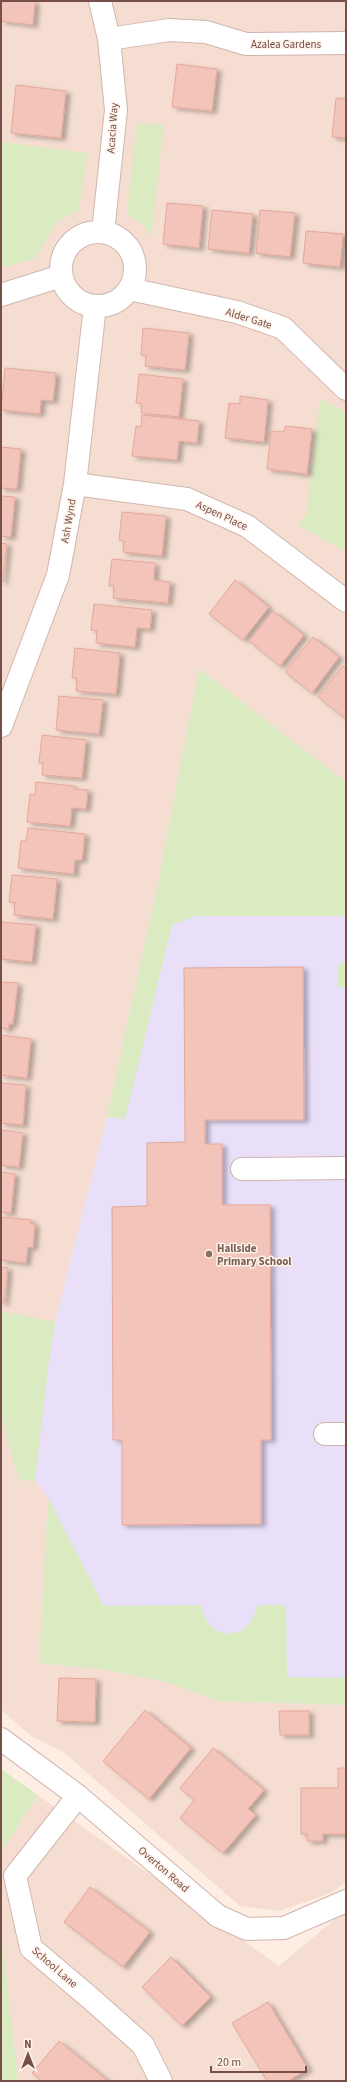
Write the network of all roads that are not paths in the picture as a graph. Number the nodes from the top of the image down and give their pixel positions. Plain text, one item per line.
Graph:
1 (100, 1) edge
2 (109, 39) junction
3 (346, 43) edge
4 (102, 232) junction
5 (61, 276) junction
6 (129, 289) junction
7 (1, 295) edge
8 (95, 306) junction
9 (346, 389) edge
10 (75, 484) junction
11 (346, 601) edge
12 (1, 726) edge
13 (242, 1168) dead end
14 (346, 1168) edge
15 (1, 1739) edge
16 (78, 1796) junction
17 (346, 1901) edge
18 (161, 2081) edge

1 - 2 street, Acacia Way
2 - 3 street, Azalea Gardens
2 - 4 street, Acacia Way
4 - 5 street
4 - 6 street
5 - 7 street
5 - 8 street
6 - 8 street
6 - 9 street, Alder Gate
8 - 10 street, Ash Wynd
10 - 11 street, Aspen Place
10 - 12 street, Ash Wynd
13 - 14 street
15 - 16 street, Overton Road
16 - 17 street, Overton Road
16 - 18 street, School Lane

